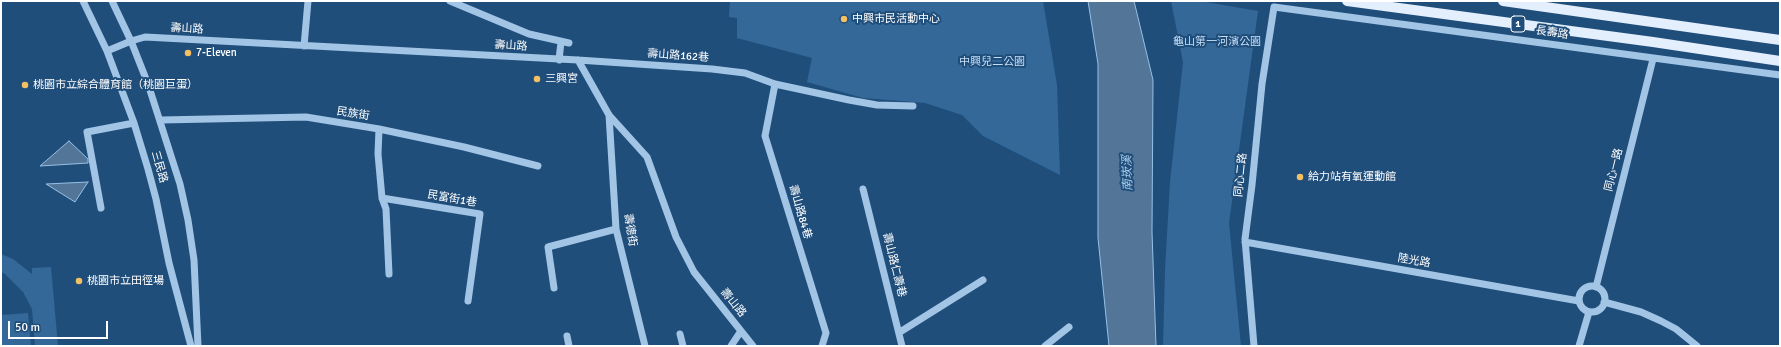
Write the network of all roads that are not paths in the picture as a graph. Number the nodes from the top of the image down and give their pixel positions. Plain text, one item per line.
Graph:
1 (83, 1) edge
2 (112, 1) edge
3 (308, 1) edge
4 (450, 1) edge
5 (1347, 1) edge
6 (1503, 1) edge
7 (1274, 7) joint
8 (1780, 40) edge
9 (131, 41) junction
10 (561, 42) junction
11 (568, 43) dead end
12 (304, 46) junction
13 (107, 51) junction
14 (1653, 59) junction
15 (559, 60) junction
16 (578, 60) junction
17 (1780, 61) edge
18 (1780, 75) edge
19 (775, 84) junction
20 (913, 106) dead end
21 (609, 115) junction
22 (161, 120) junction
23 (134, 124) junction
24 (379, 129) junction
25 (538, 166) dead end
26 (863, 189) dead end
27 (382, 198) junction
28 (101, 208) dead end
29 (616, 228) junction
30 (1245, 240) junction
31 (389, 274) dead end
32 (983, 280) dead end
33 (1596, 287) junction
34 (554, 288) dead end
35 (1579, 300) junction
36 (468, 301) dead end
37 (1604, 302) junction
38 (1588, 312) junction
39 (1069, 327) dead end
40 (741, 331) junction
41 (900, 332) junction
42 (680, 334) dead end
43 (567, 336) dead end
44 (191, 346) edge
45 (198, 346) edge
46 (569, 346) edge
47 (645, 346) edge
48 (683, 346) edge
49 (731, 346) edge
50 (753, 346) edge
51 (822, 346) edge
52 (902, 346) edge
53 (1044, 346) edge
54 (1254, 346) edge
55 (1579, 346) edge
56 (1696, 346) edge

1 - 13 street, 三民路
2 - 9 street, 三民路
3 - 12 street
4 - 10 street
5 - 17 main road, 長壽路 / 1
6 - 8 main road, 1
7 - 14 street, 長壽路
7 - 30 street, 同心二路
9 - 12 street, 壽山路
9 - 13 street, 壽山路
9 - 22 street, 三民路
10 - 11 street
10 - 15 street
12 - 15 street, 壽山路
13 - 23 street, 三民路
14 - 18 street, 長壽路
14 - 33 street, 同心一路
15 - 16 street, 壽山路
16 - 19 street, 壽山路162巷
16 - 21 street, 壽山路
19 - 20 street, 壽山路162巷
19 - 51 street, 壽山路84巷
21 - 29 street, 壽德街
21 - 40 street, 壽山路
22 - 24 street, 民族街
22 - 45 street, 三民路
23 - 28 street
23 - 44 street, 三民路
24 - 25 street, 民族街
24 - 27 street
26 - 41 street, 壽山路仁壽巷
27 - 31 street
27 - 36 street, 民富街1巷
29 - 34 street
29 - 47 street, 壽德街
30 - 35 street, 陸光路
30 - 54 street, 同心二路
32 - 41 street
33 - 35 street
33 - 37 street
35 - 38 street
37 - 38 street
37 - 56 street
38 - 55 street
39 - 53 street
40 - 49 street
40 - 50 street, 壽山路
41 - 52 street, 壽山路仁壽巷
42 - 48 street
43 - 46 street

